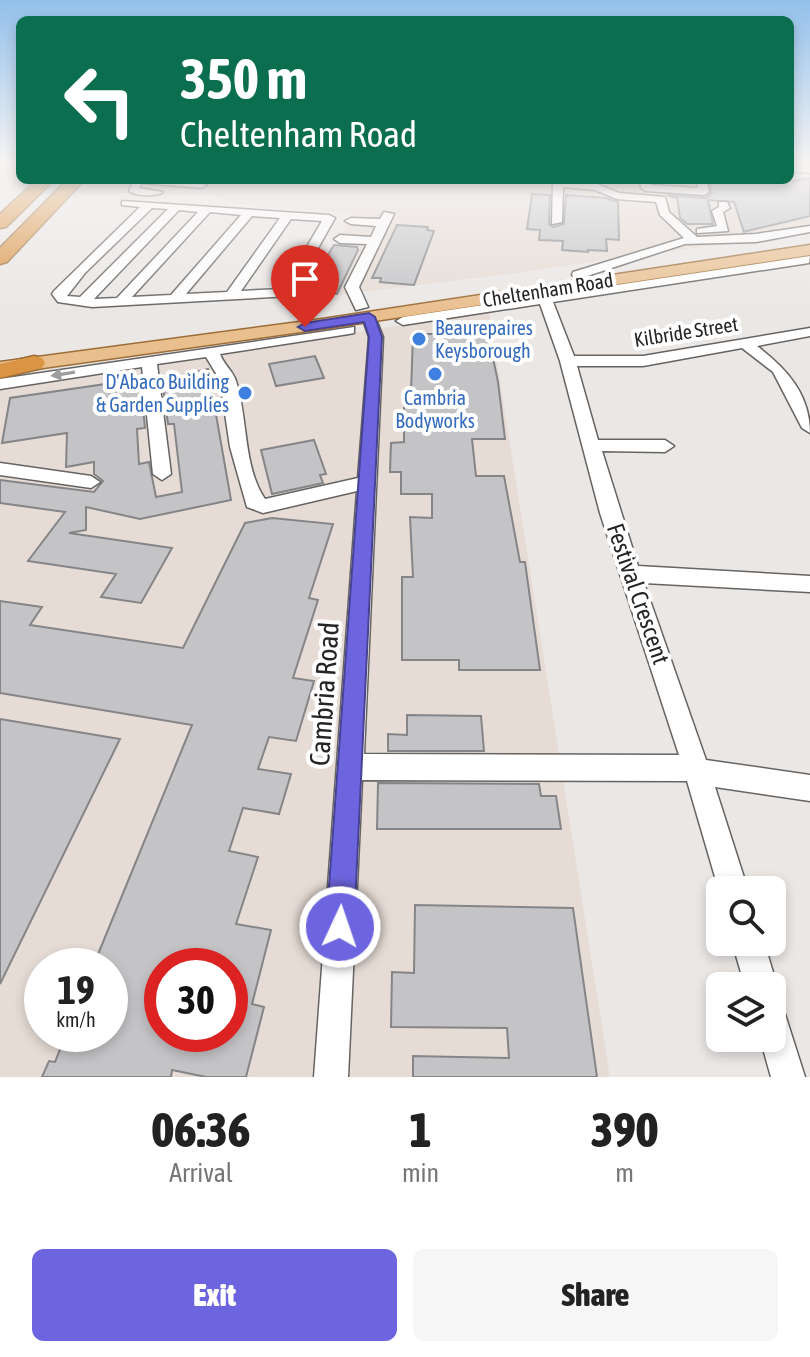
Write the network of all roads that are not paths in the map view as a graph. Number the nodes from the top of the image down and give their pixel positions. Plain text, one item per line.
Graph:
1 (45, 213) edge
2 (141, 213) edge
3 (172, 213) edge
4 (203, 213) edge
5 (248, 213) edge
6 (265, 213) edge
7 (556, 213) edge
8 (664, 213) edge
9 (718, 213) edge
10 (288, 215) junction
11 (556, 222) dead end
12 (381, 228) junction
13 (810, 229) edge
14 (689, 236) junction
15 (762, 242) junction
16 (806, 254) edge
17 (0, 258) edge
18 (578, 275) junction
19 (230, 297) junction
20 (175, 299) junction
21 (545, 299) junction
22 (120, 302) junction
23 (82, 303) junction
24 (435, 307) junction
25 (453, 313) junction
26 (359, 318) junction
27 (403, 321) dead end
28 (314, 330) junction
29 (810, 332) edge
30 (745, 343) junction
31 (212, 352) junction
32 (0, 353) edge
33 (149, 361) junction
34 (568, 361) junction
35 (34, 363) joint
36 (0, 369) edge
37 (0, 384) edge
38 (810, 428) edge
39 (591, 445) junction
40 (665, 446) dead end
41 (0, 469) edge
42 (162, 474) dead end
43 (91, 482) dead end
44 (368, 482) junction
45 (632, 574) junction
46 (810, 584) edge
47 (350, 767) junction
48 (697, 770) junction
49 (810, 788) edge
50 (729, 876) edge
51 (781, 1052) edge
52 (331, 1077) edge
53 (788, 1077) edge

1 - 17 highway
2 - 23 street
3 - 23 street
4 - 22 street
5 - 20 street
6 - 10 street
7 - 11 street
8 - 14 street
9 - 14 street
10 - 19 street
10 - 19 street
12 - 12 street
12 - 26 street, Cambria Road
13 - 15 street, Cheltenham Road
14 - 15 street, Cheltenham Road
14 - 18 street, Cheltenham Road
15 - 16 main road
15 - 18 main road, Cheltenham Road
16 - 21 street, Cheltenham Road
16 - 24 main road, Cheltenham Road
18 - 26 main road, Cheltenham Road
19 - 20 street
20 - 22 street
21 - 25 street, Cheltenham Road
21 - 34 street, Festival Crescent
22 - 23 street
24 - 25 street
24 - 26 main road, Cheltenham Road
25 - 27 street, Cheltenham Road
26 - 28 main road, Cheltenham Road
26 - 32 main road, Cheltenham Road
26 - 44 street, Cambria Road
28 - 31 street, Cheltenham Road
28 - 35 main road, Cheltenham Road
29 - 30 street, Kilbride Street
30 - 34 street, Kilbride Street
30 - 38 street
31 - 33 street, Cheltenham Road
31 - 44 street
33 -> 37 street, Cheltenham Road
33 - 42 street
34 - 39 street, Festival Crescent
35 - 36 highway
39 - 40 street
39 - 45 street, Festival Crescent
41 - 43 street
44 - 47 street, Cambria Road
45 - 46 street
45 - 48 street, Festival Crescent
47 - 48 street
47 - 52 street, Cambria Road
48 - 49 street
48 - 50 street, Festival Crescent
51 - 53 street

